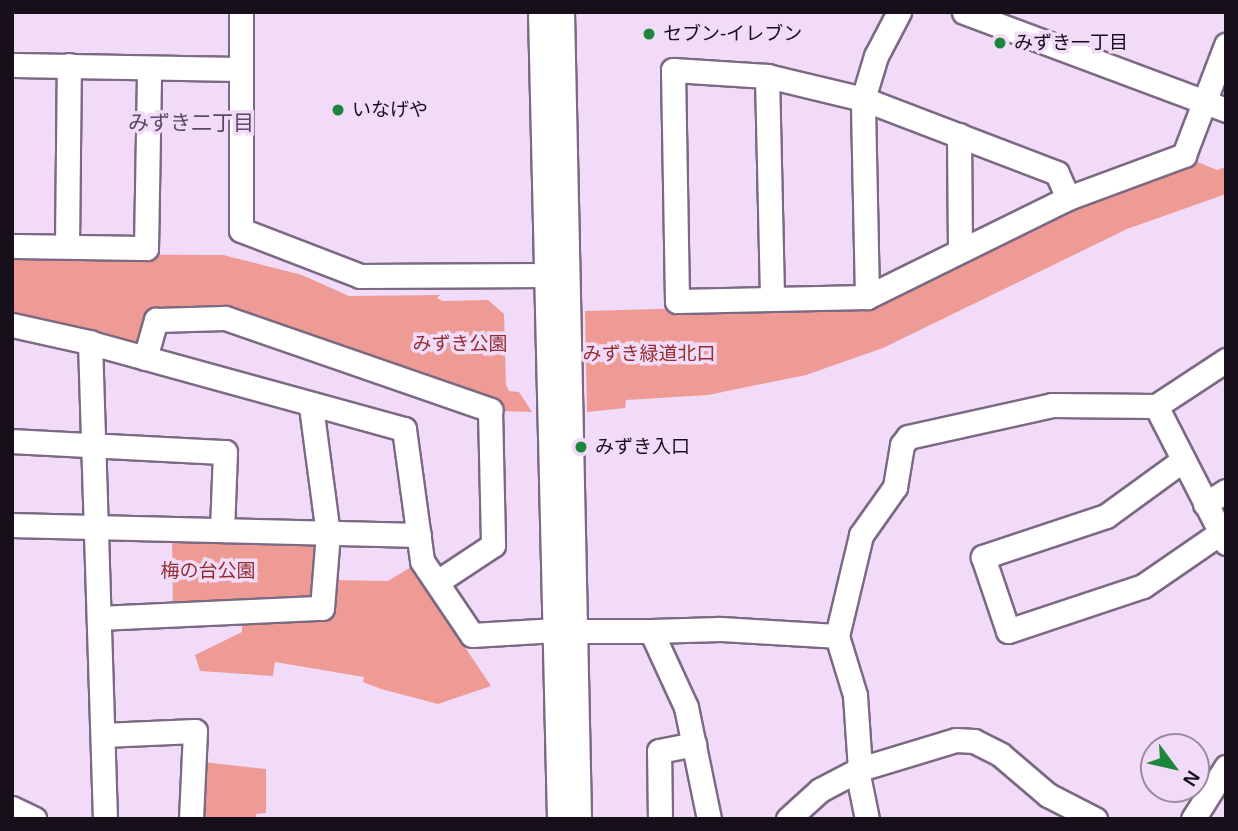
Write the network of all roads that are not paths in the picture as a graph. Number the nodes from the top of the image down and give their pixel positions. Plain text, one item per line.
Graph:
1 (241, 12) edge
2 (540, 12) edge
3 (562, 12) edge
4 (898, 12) edge
5 (964, 12) edge
6 (1226, 46) edge
7 (12, 65) edge
8 (69, 65) junction
9 (149, 68) junction
10 (241, 69) junction
11 (767, 76) junction
12 (863, 99) junction
13 (1203, 104) junction
14 (1226, 110) edge
15 (959, 135) junction
16 (1068, 198) junction
17 (12, 246) edge
18 (67, 246) junction
19 (960, 249) junction
20 (545, 275) junction
21 (867, 297) junction
22 (772, 299) junction
23 (12, 325) edge
24 (90, 342) junction
25 (145, 358) junction
26 (1226, 360) edge
27 (311, 406) junction
28 (1156, 406) junction
29 (12, 441) edge
30 (94, 444) junction
31 (1182, 460) junction
32 (1226, 491) edge
33 (1205, 504) junction
34 (12, 526) edge
35 (96, 527) junction
36 (222, 530) junction
37 (328, 534) junction
38 (419, 536) junction
39 (1223, 538) edge
40 (437, 582) junction
41 (99, 618) junction
42 (564, 631) junction
43 (651, 631) junction
44 (837, 636) junction
45 (103, 735) junction
46 (694, 744) junction
47 (1226, 767) edge
48 (859, 770) junction
49 (12, 808) edge
50 (35, 819) edge
51 (105, 819) edge
52 (191, 819) edge
53 (559, 819) edge
54 (579, 819) edge
55 (660, 819) edge
56 (709, 819) edge
57 (788, 819) edge
58 (867, 819) edge
59 (1095, 819) edge
60 (1193, 819) edge

1 - 10 street
2 - 20 street
3 - 42 street
4 - 12 street
5 - 13 street
6 - 13 street
7 - 8 street
8 - 9 street
8 - 18 street
9 - 10 street
9 - 18 street
10 - 20 street
11 - 12 street
11 - 22 street
11 - 22 street
12 - 15 street
12 - 21 street
13 - 14 street
13 - 16 street
15 - 16 street
15 - 19 street
16 - 19 street
17 - 18 street
19 - 21 street
20 - 42 street
21 - 22 street
23 - 24 street
24 - 25 street
24 - 30 street
25 - 27 street
25 - 40 street
26 - 28 street
27 - 37 street
27 - 38 street
28 - 31 street
28 - 44 street
29 - 30 street
30 - 35 street
30 - 36 street
31 - 33 street
31 - 39 street
32 - 33 street
33 - 39 street
34 - 35 street
35 - 36 street
35 - 41 street
36 - 37 street
37 - 38 street
37 - 41 street
38 - 40 street
40 - 42 street
41 - 45 street
42 - 43 street
42 - 53 street
42 - 54 street
43 - 44 street
43 - 46 street
44 - 48 street
45 - 51 street
45 - 52 street
46 - 55 street
46 - 56 street
47 - 60 street
48 - 57 street
48 - 58 street
48 - 59 street
49 - 50 street

